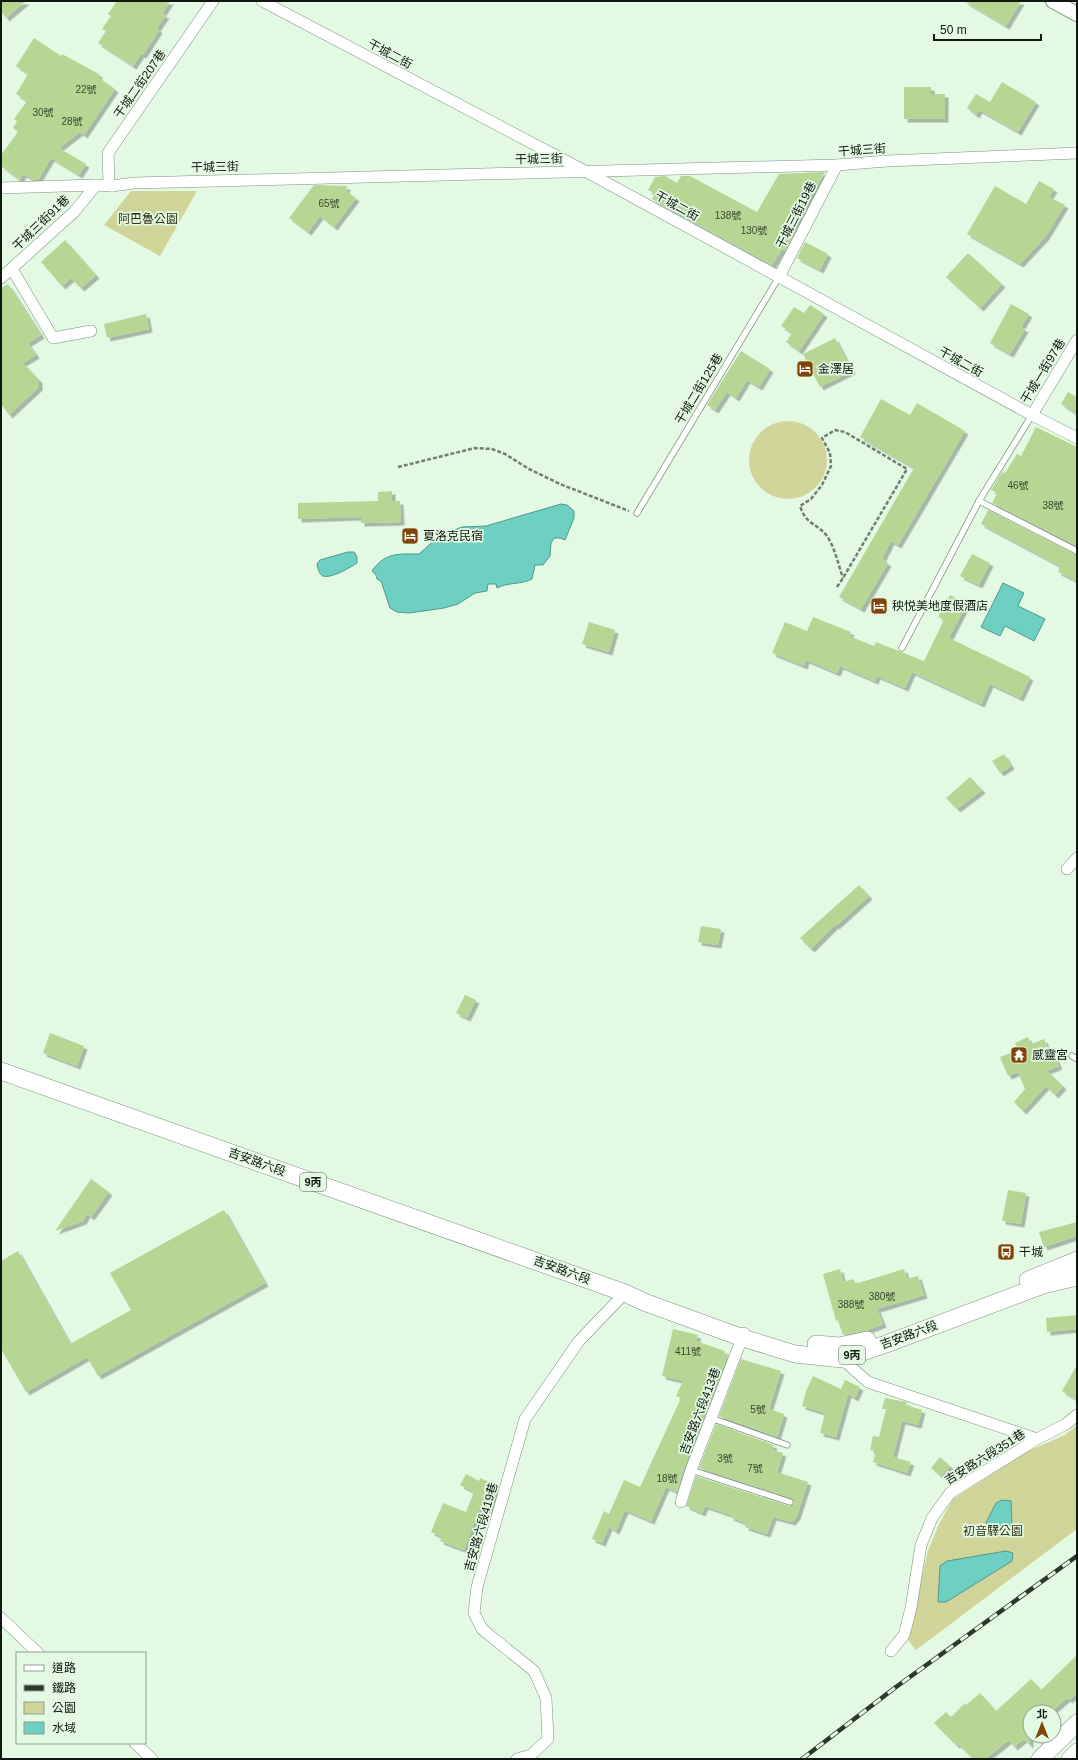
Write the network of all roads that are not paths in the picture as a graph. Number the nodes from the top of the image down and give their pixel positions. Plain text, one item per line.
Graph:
1 (213, 1) edge
2 (262, 1) edge
3 (1053, 1) edge
4 (1077, 14) edge
5 (1077, 153) edge
6 (837, 165) junction
7 (585, 171) junction
8 (96, 185) junction
9 (112, 186) junction
10 (1, 188) edge
11 (12, 269) junction
12 (779, 277) junction
13 (1, 278) edge
14 (91, 331) dead end
15 (1077, 340) edge
16 (1032, 415) junction
17 (1077, 438) edge
18 (980, 501) junction
19 (637, 513) road end
20 (1077, 551) edge
21 (902, 648) dead end
22 (1077, 858) edge
23 (1067, 869) dead end
24 (1, 1071) edge
25 (1077, 1260) edge
26 (1077, 1277) edge
27 (625, 1293) junction
28 (744, 1334) junction
29 (840, 1353) junction
30 (1077, 1415) edge
31 (711, 1418) junction
32 (1037, 1439) junction
33 (787, 1445) dead end
34 (691, 1470) junction
35 (681, 1502) dead end
36 (790, 1502) dead end
37 (1, 1618) edge
38 (891, 1651) dead end
39 (37, 1652) edge
40 (1077, 1724) edge
41 (136, 1744) edge
42 (1077, 1752) edge
43 (152, 1759) edge
44 (517, 1759) edge
45 (1040, 1759) edge
46 (1070, 1759) edge

1 - 9 street, 干城二街207巷
2 - 7 street, 干城二街
3 - 4 street
5 - 6 street, 干城三街
6 - 7 street, 干城三街
6 - 12 street, 干城三街19巷
7 - 9 street, 干城三街
7 - 12 street, 干城二街
8 - 9 street, 干城三街
8 - 10 street, 干城三街
8 - 11 street, 干城三街91巷
11 - 13 street, 干城三街91巷
11 - 14 street
12 - 16 street, 干城二街
12 - 19 lane, 干城二街125巷
15 - 16 street, 干城一街97巷
16 - 17 street, 干城二街
16 - 18 lane
18 - 20 lane
18 - 21 lane
22 - 23 street
24 - 27 main road, 吉安路六段 / 9丙
25 - 29 main road, 吉安路六段 / 9丙
26 - 29 main road, 吉安路六段 / 9丙
27 - 28 main road, 吉安路六段 / 9丙
27 - 44 street, 吉安路六段419巷
28 - 29 main road, 吉安路六段 / 9丙
28 - 31 street, 吉安路六段413巷
29 - 32 street
30 - 32 street, 吉安路六段351巷
31 - 33 lane
31 - 34 street, 吉安路六段413巷
32 - 38 street, 吉安路六段351巷
34 - 35 street, 吉安路六段413巷
34 - 36 lane
37 - 39 street
40 - 45 main road
41 - 43 street
42 - 46 main road

